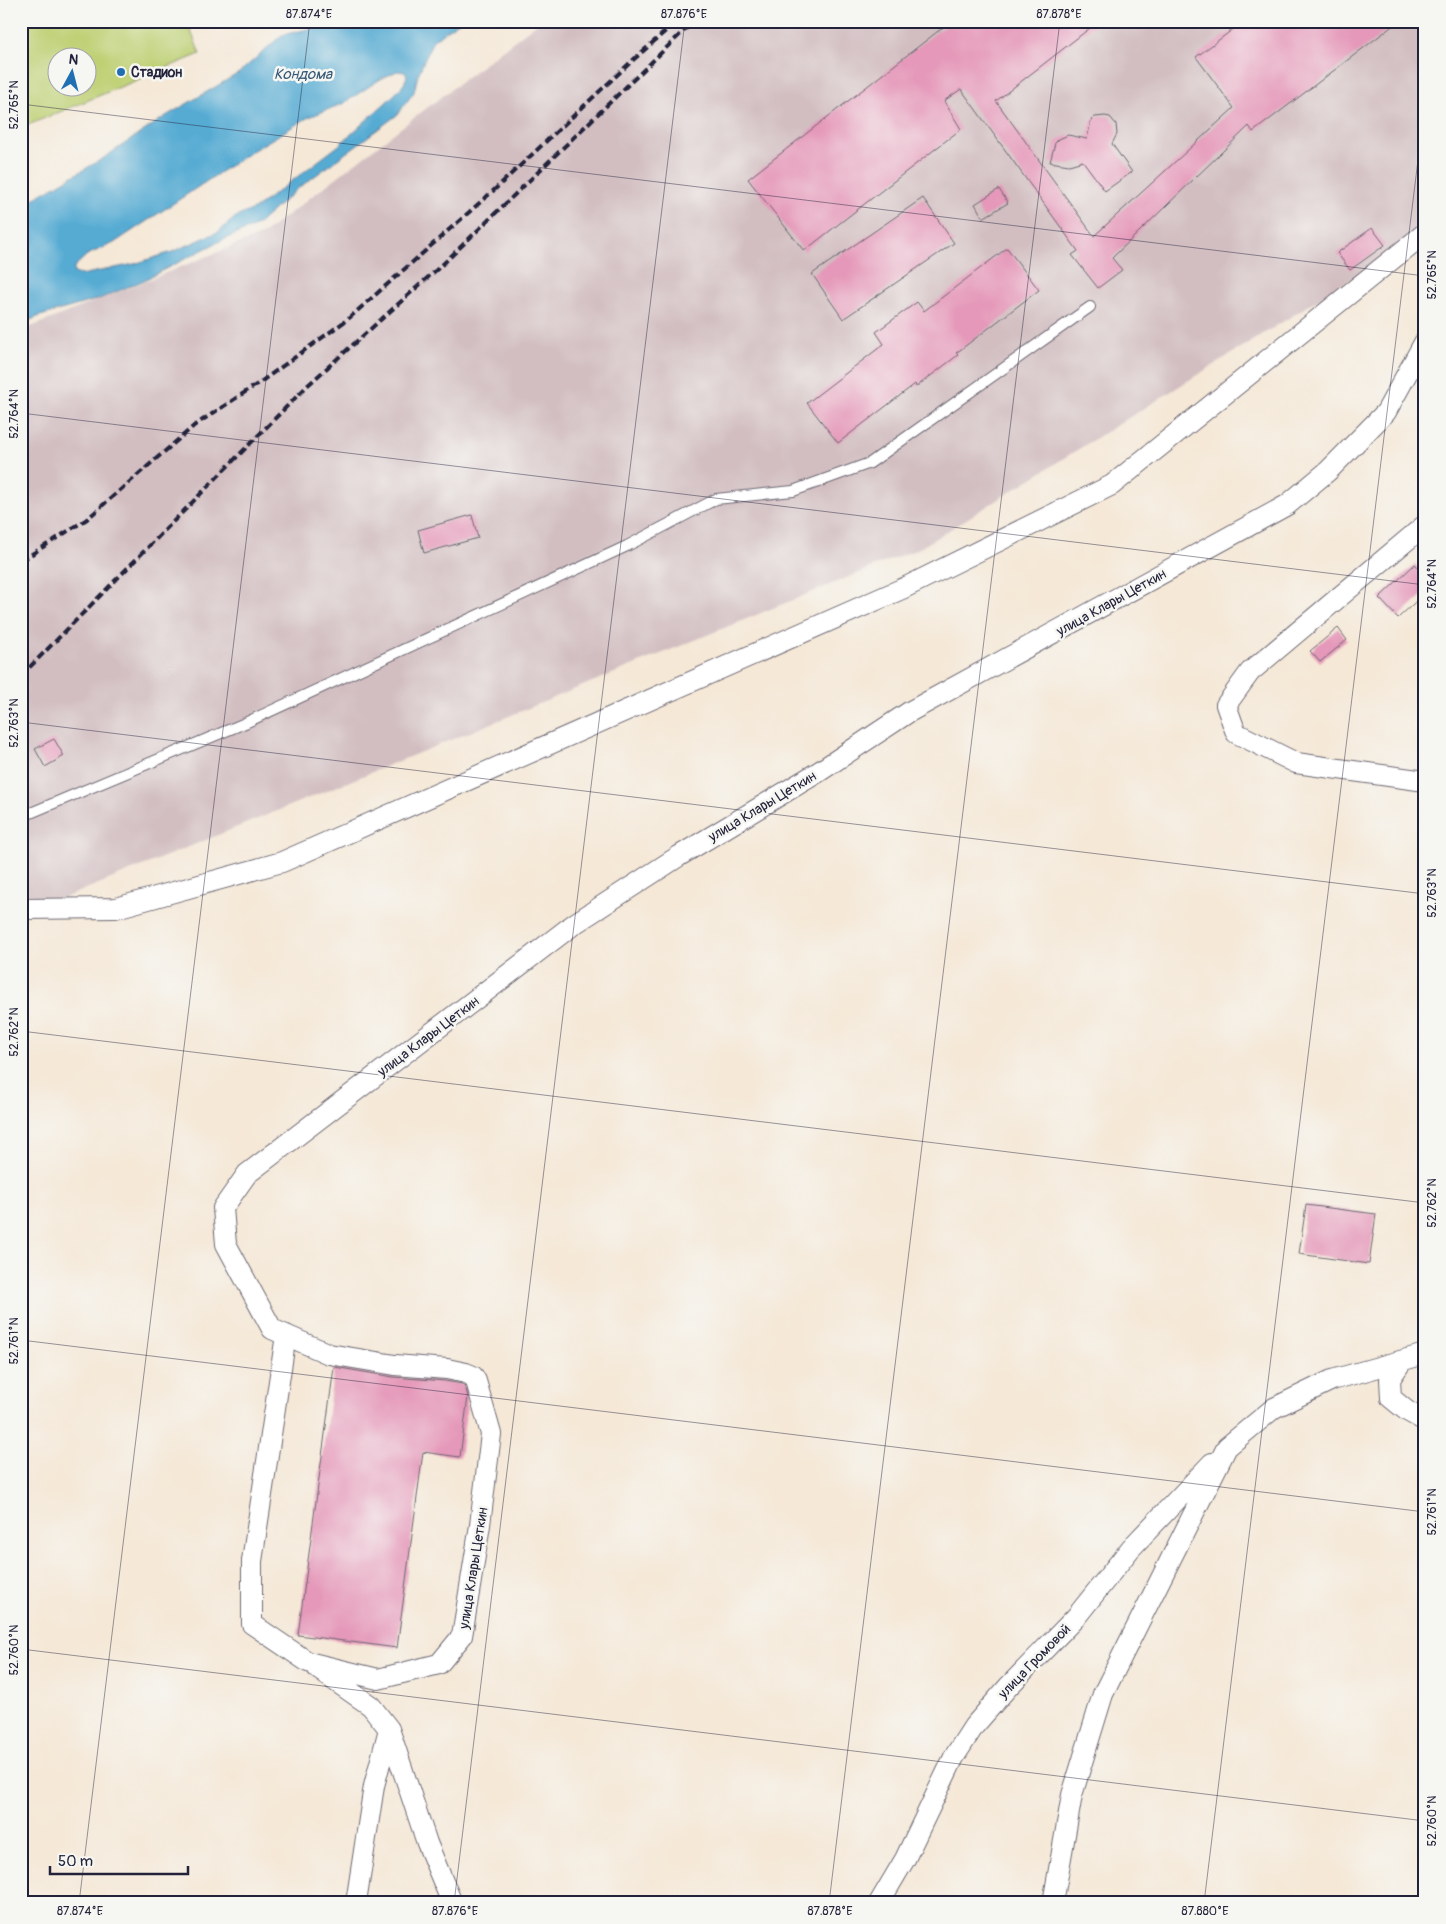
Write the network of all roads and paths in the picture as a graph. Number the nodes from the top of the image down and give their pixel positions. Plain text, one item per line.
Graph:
1 (1425, 233) edge
2 (1090, 307) dead end
3 (1425, 341) edge
4 (1425, 525) edge
5 (1425, 781) edge
6 (21, 817) edge
7 (21, 909) edge
8 (286, 1335) junction
9 (1425, 1354) edge
10 (1402, 1361) junction
11 (1425, 1421) edge
12 (1227, 1447) junction
13 (308, 1662) junction
14 (389, 1730) junction
15 (356, 1903) edge
16 (452, 1903) edge
17 (879, 1903) edge
18 (1054, 1903) edge

1 - 7 street
2 - 6 lane
3 - 8 street, улица Клары Цеткин
4 - 5 street
8 - 13 street, улица Клары Цеткин
8 - 13 street, улица Клары Цеткин
9 - 10 street, улица Громовой
10 - 11 street
10 - 12 street, улица Громовой
12 - 17 street, улица Громовой
12 - 18 street
13 - 14 street
14 - 15 street
14 - 16 street

